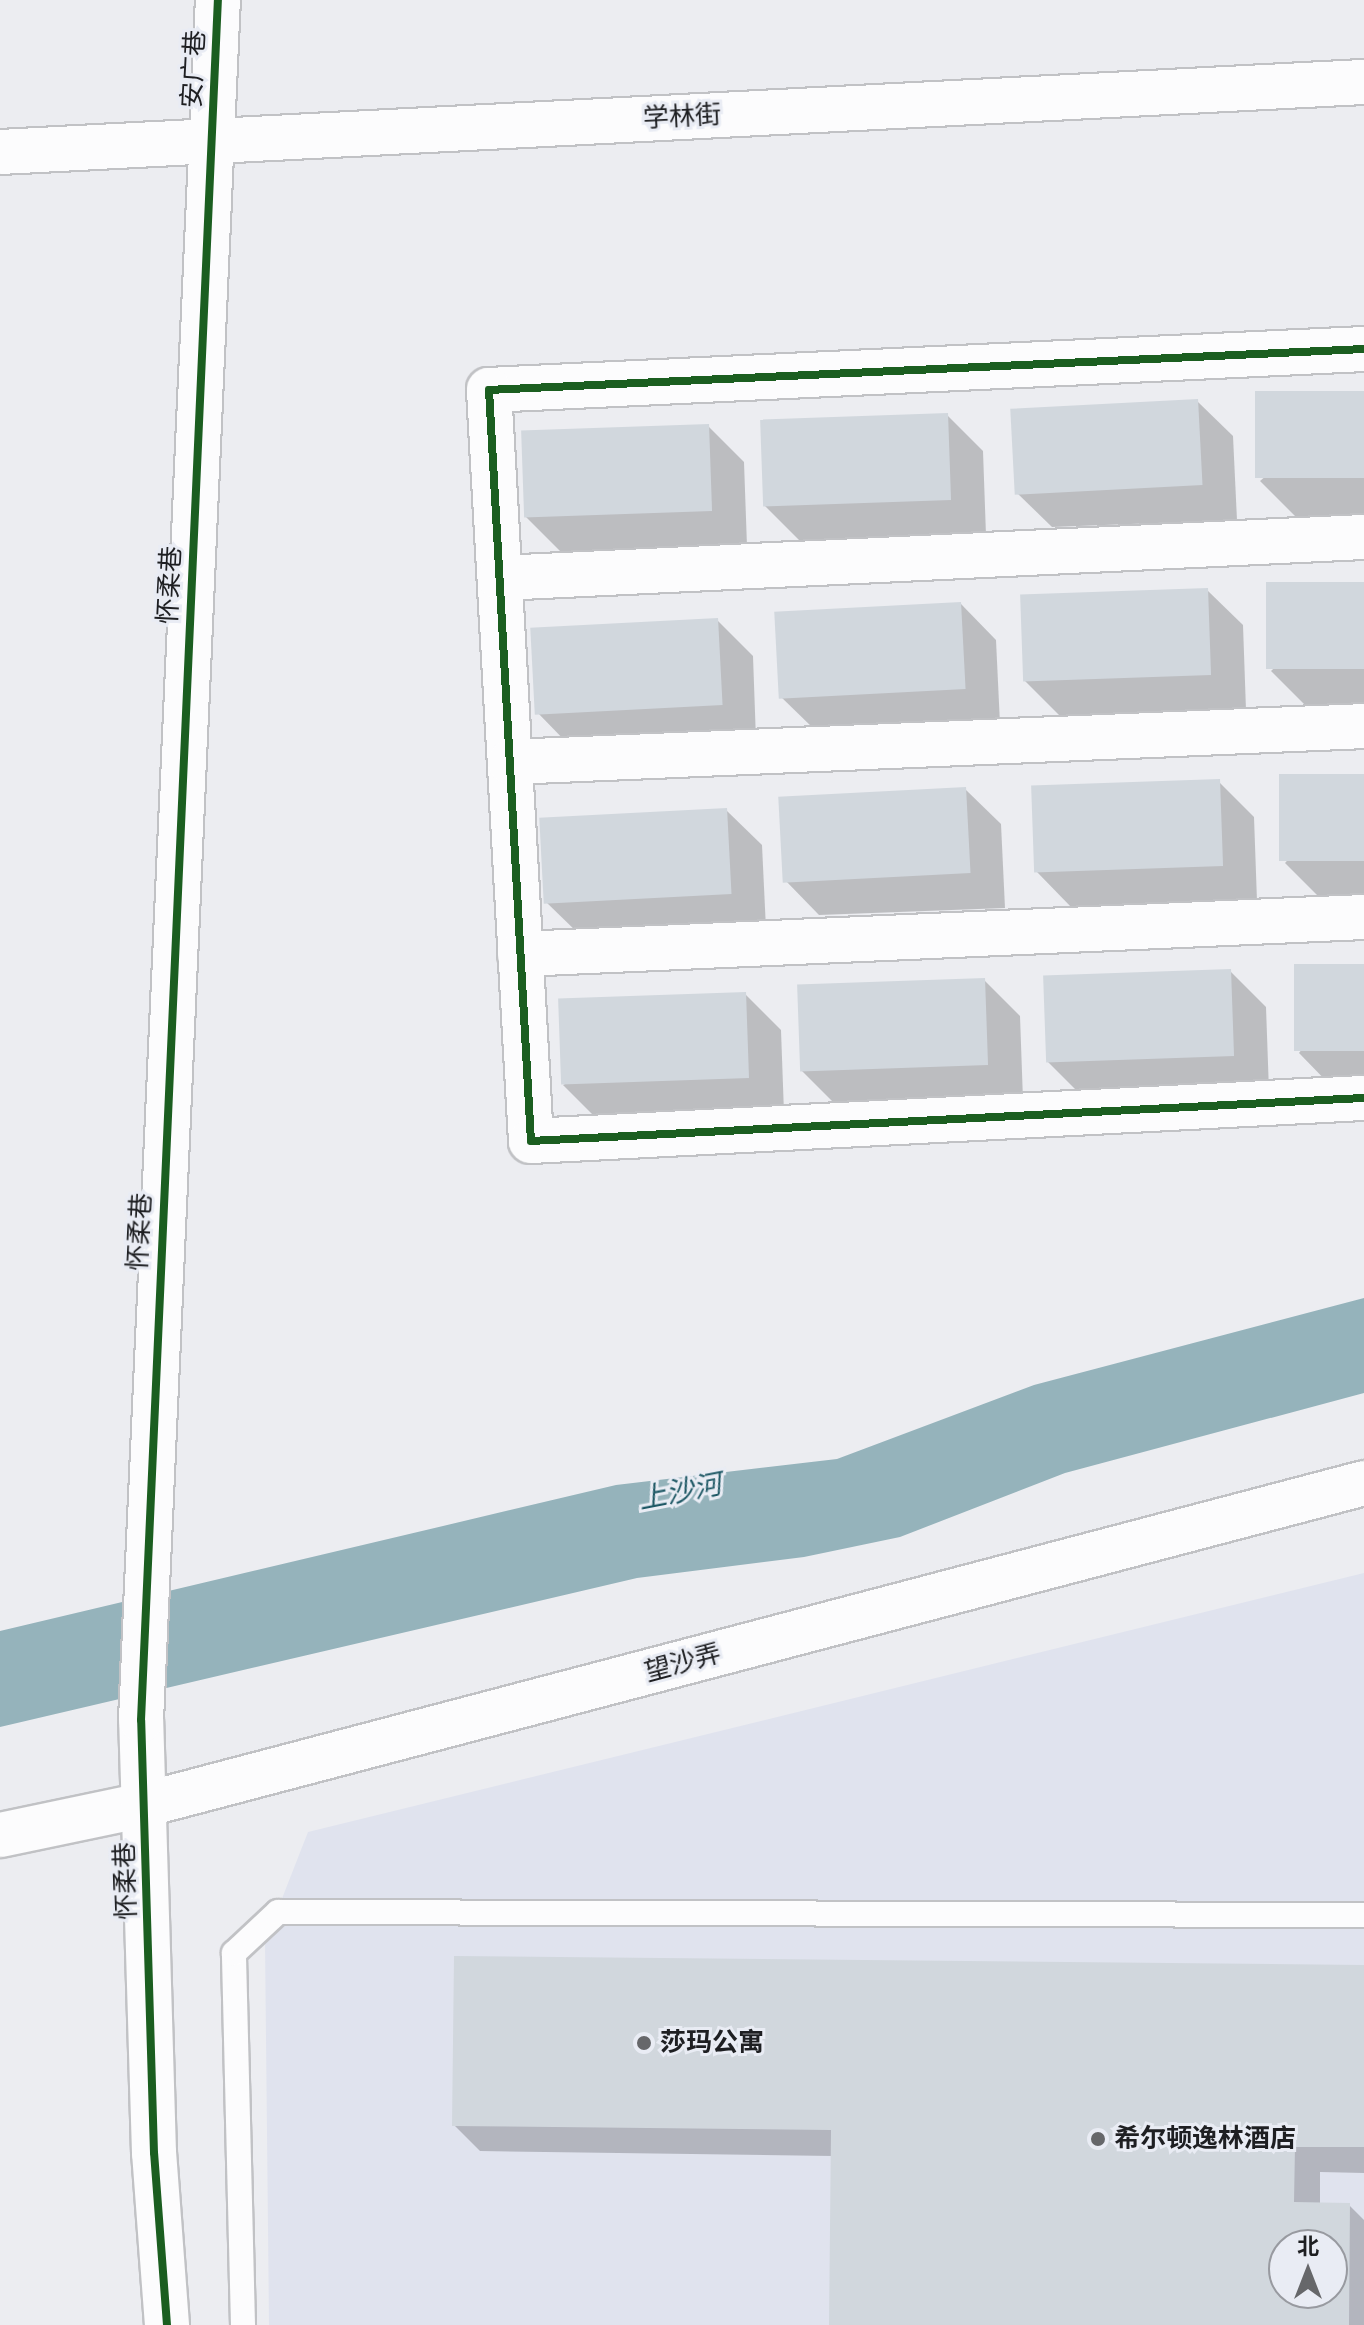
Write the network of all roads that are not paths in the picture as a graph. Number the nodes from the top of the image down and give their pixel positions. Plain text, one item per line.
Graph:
1 (218, 0) edge
2 (1364, 82) edge
3 (210, 141) junction
4 (0, 152) edge
5 (1364, 349) edge
6 (1364, 537) edge
7 (500, 578) junction
8 (1364, 726) edge
9 (510, 762) junction
10 (1364, 917) edge
11 (520, 954) junction
12 (1364, 1098) edge
13 (1364, 1483) edge
14 (143, 1805) junction
15 (0, 1835) edge
16 (1364, 1915) edge
17 (167, 2325) edge
18 (243, 2325) edge

1 - 3 street, 安广巷
2 - 3 street, 学林街
3 - 4 street, 学林街
3 - 14 street, 怀柔巷
5 - 7 street
6 - 7 street
7 - 9 street
8 - 9 street
9 - 11 street
10 - 11 street
11 - 12 street
13 - 14 street, 望沙弄
14 - 15 street, 望沙弄
14 - 17 street, 怀柔巷
16 - 18 lane

